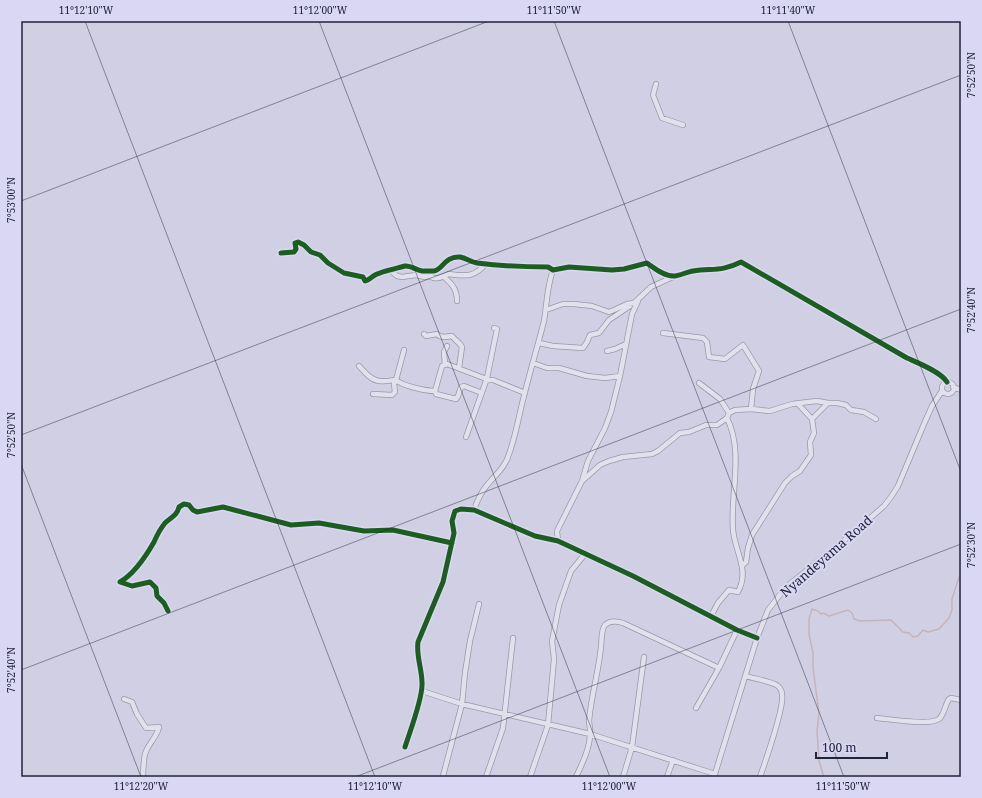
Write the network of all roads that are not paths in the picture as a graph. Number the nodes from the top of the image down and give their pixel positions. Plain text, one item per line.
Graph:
1 (656, 84) dead end
2 (683, 125) dead end
3 (281, 253) dead end
4 (486, 264) junction
5 (390, 270) junction
6 (554, 270) junction
7 (434, 271) junction
8 (429, 276) junction
9 (675, 276) junction
10 (444, 277) junction
11 (640, 298) junction
12 (457, 301) dead end
13 (634, 303) junction
14 (546, 310) junction
15 (494, 328) dead end
16 (663, 333) dead end
17 (424, 334) dead end
18 (539, 344) junction
19 (626, 344) junction
20 (447, 346) dead end
21 (616, 349) junction
22 (404, 350) dead end
23 (607, 351) dead end
24 (625, 354) junction
25 (533, 363) junction
26 (445, 365) junction
27 (359, 366) dead end
28 (458, 368) junction
29 (620, 376) junction
30 (488, 379) junction
31 (396, 380) junction
32 (947, 382) junction
33 (699, 383) dead end
34 (953, 387) junction
35 (961, 390) edge
36 (435, 391) junction
37 (942, 391) junction
38 (482, 393) junction
39 (525, 393) junction
40 (374, 394) dead end
41 (798, 404) junction
42 (828, 404) junction
43 (751, 410) junction
44 (729, 413) junction
45 (727, 418) junction
46 (812, 419) junction
47 (876, 419) dead end
48 (466, 437) dead end
49 (582, 481) junction
50 (474, 510) junction
51 (558, 541) junction
52 (452, 544) junction
53 (585, 554) junction
54 (743, 565) junction
55 (479, 604) dead end
56 (168, 611) dead end
57 (711, 616) junction
58 (737, 630) junction
59 (513, 638) dead end
60 (757, 638) junction
61 (644, 657) dead end
62 (719, 668) junction
63 (746, 676) junction
64 (422, 691) junction
65 (124, 699) dead end
66 (961, 700) edge
67 (462, 704) junction
68 (696, 708) dead end
69 (505, 713) junction
70 (877, 718) dead end
71 (548, 724) junction
72 (590, 734) junction
73 (405, 747) dead end
74 (632, 747) junction
75 (673, 760) junction
76 (443, 776) edge
77 (715, 776) edge
78 (143, 777) edge
79 (486, 777) edge
80 (530, 777) edge
81 (576, 777) edge
82 (623, 777) edge
83 (667, 777) edge
84 (760, 777) edge

1 - 2 street
3 - 5 street
4 - 6 street
4 - 7 street
4 - 10 street
5 - 7 street
5 - 8 street
6 - 9 street
6 - 14 street
7 - 8 street
8 - 10 street
9 - 11 street
9 - 32 street
10 - 12 street
11 - 13 street
11 - 19 street
13 - 14 street
13 - 18 street
14 - 18 street
15 - 30 street
16 - 43 street
17 - 28 street
18 - 25 street
19 - 21 street
19 - 24 street
20 - 26 street
21 - 23 street
21 - 24 street
22 - 31 street
24 - 29 street
25 - 29 street
25 - 39 street
26 - 28 street
26 - 36 street
27 - 31 street
28 - 30 street
29 - 49 street
30 - 38 street
30 - 39 street
31 - 36 street
31 - 40 street
32 - 34 street
32 - 37 street
33 - 44 street
34 - 35 street
34 - 37 street
36 - 38 street
37 - 60 street, Nyandeyama Road
38 - 48 street
39 - 50 street
41 - 42 street
41 - 43 street
41 - 46 street
42 - 46 street
42 - 47 street
43 - 44 street
44 - 45 street
45 - 49 street
45 - 54 street
46 - 54 street
49 - 51 street
50 - 51 street
50 - 52 street
51 - 53 street
52 - 56 street
52 - 64 street
53 - 57 street
53 - 71 street
54 - 57 street
55 - 67 street
57 - 58 street
58 - 60 street
58 - 62 street
59 - 69 street
60 - 63 street, Nyandeyama Road
61 - 74 street
62 - 68 street
62 - 72 street
63 - 77 street, Nyandeyama Road
63 - 84 street
64 - 67 street
64 - 73 street
65 - 78 street
66 - 70 street
67 - 69 street
67 - 76 street
69 - 71 street
69 - 79 street
71 - 72 street
71 - 80 street
72 - 74 street
72 - 81 street
74 - 75 street
74 - 82 street
75 - 77 street
75 - 83 street

